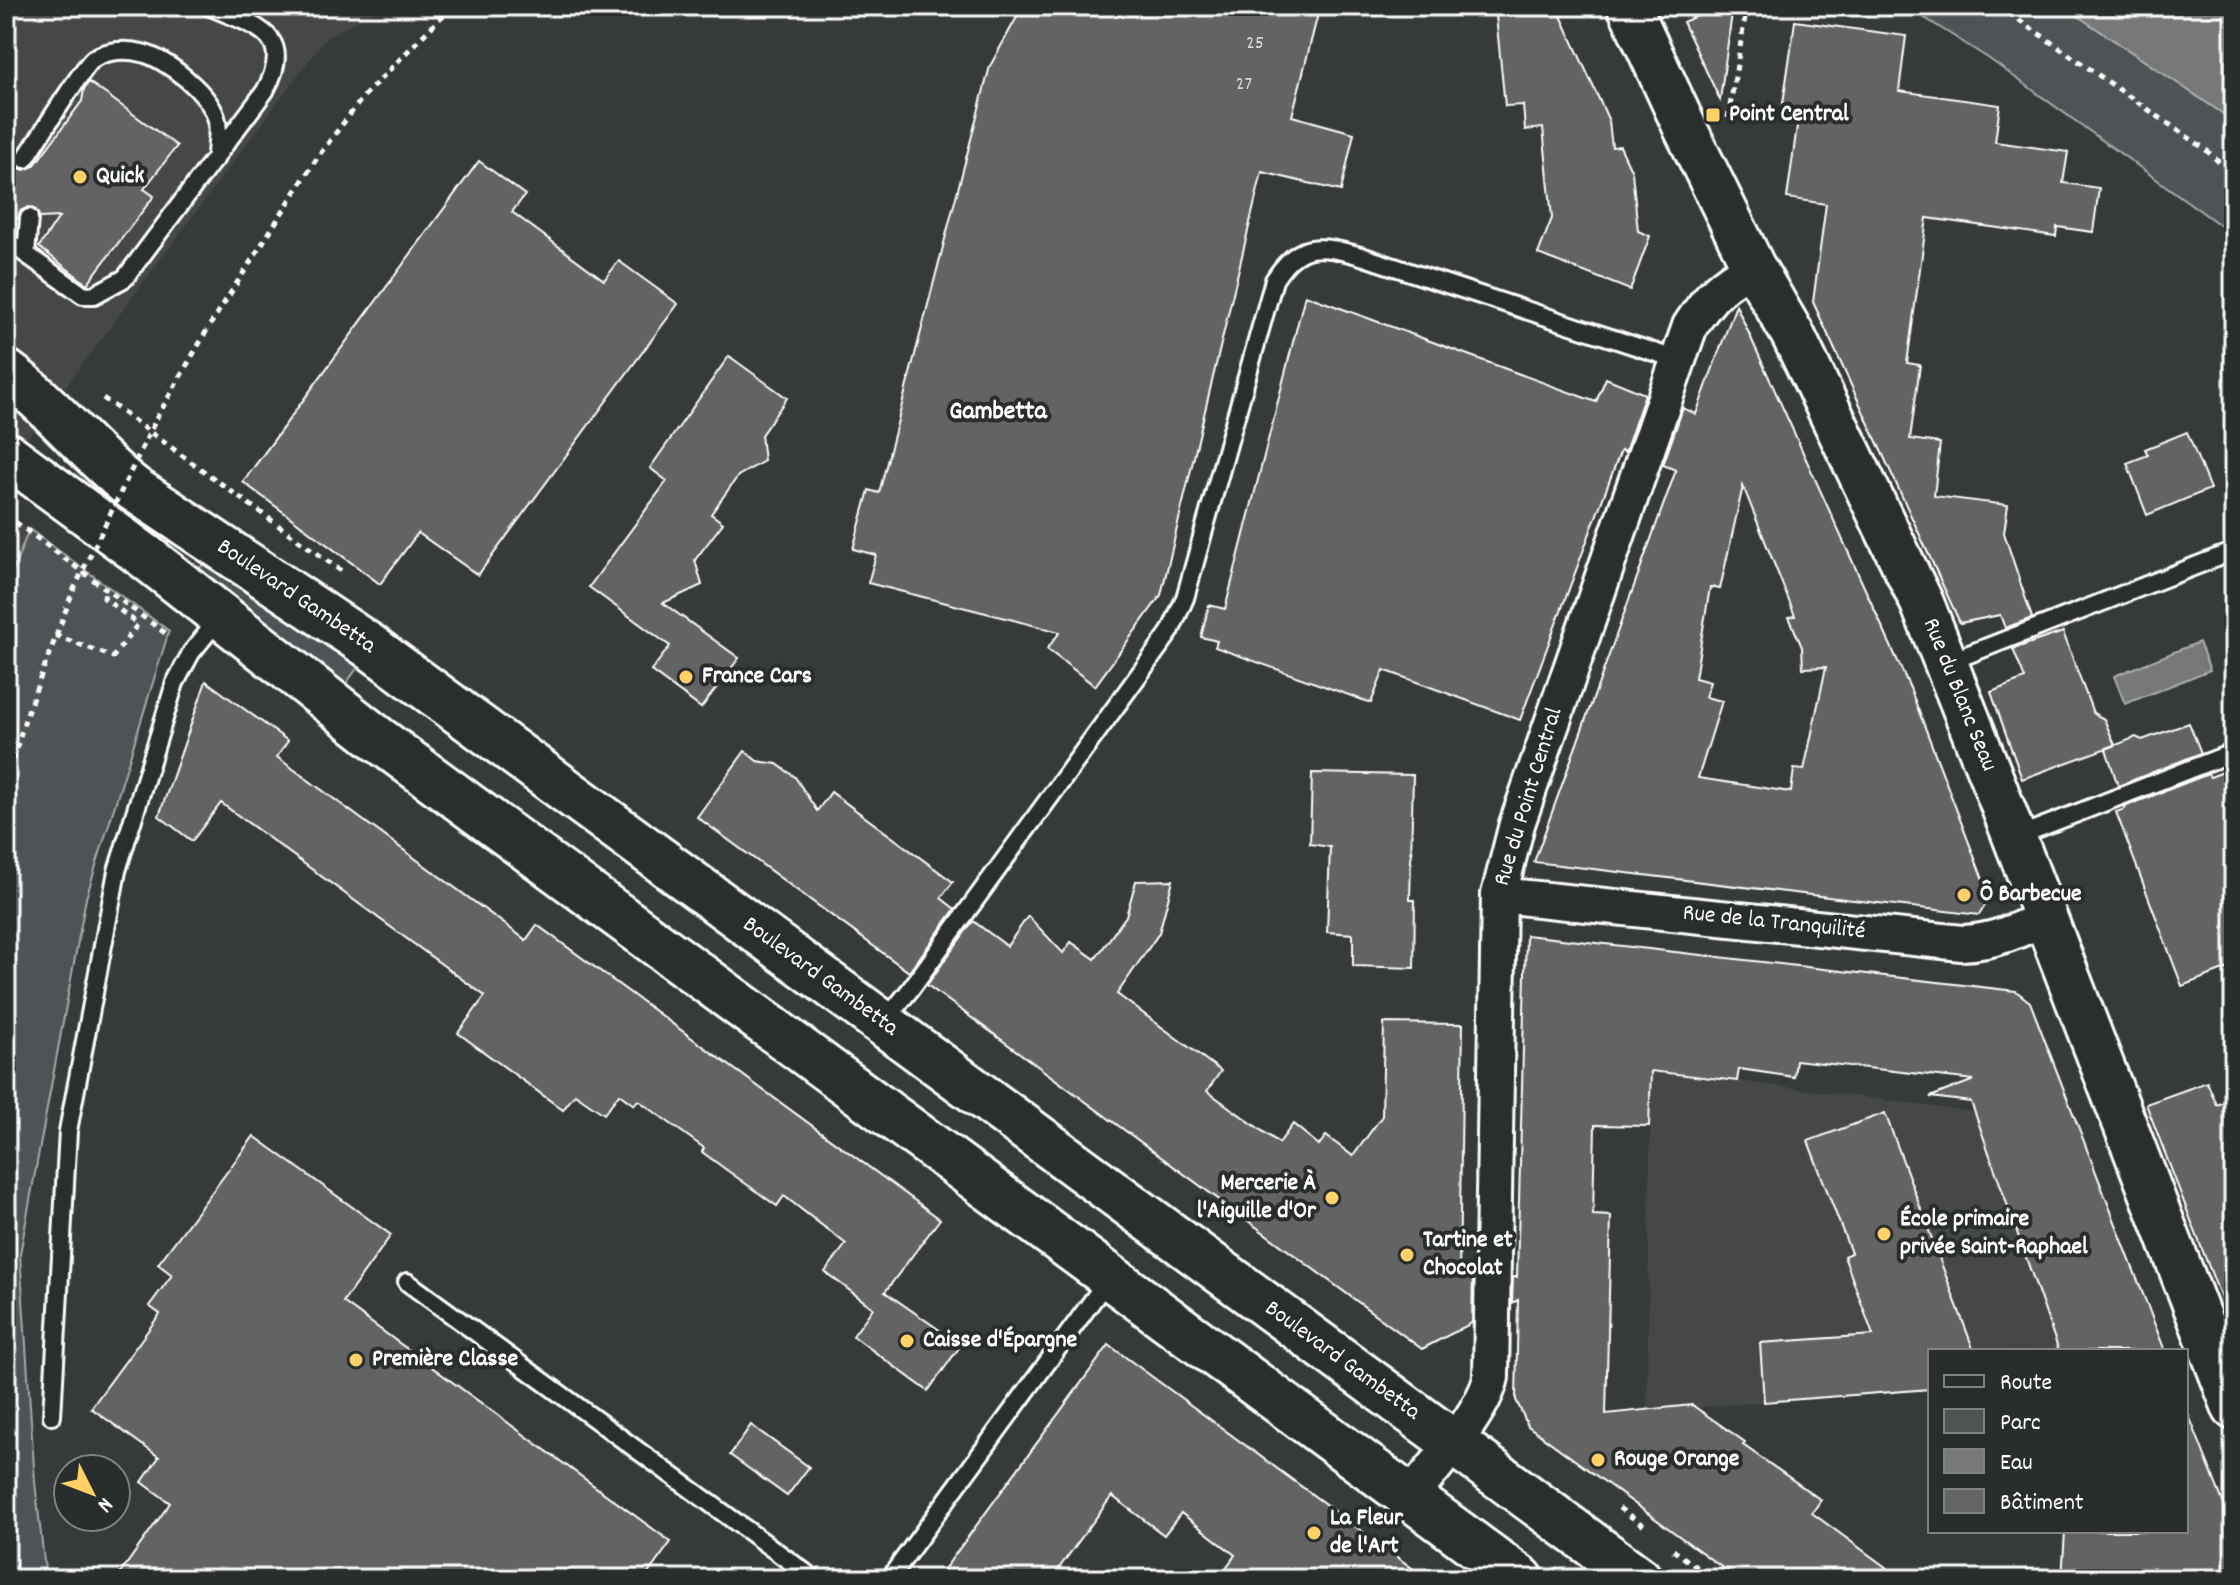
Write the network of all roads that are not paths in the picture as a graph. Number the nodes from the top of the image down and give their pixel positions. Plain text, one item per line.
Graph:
1 (208, 6) edge
2 (1629, 6) edge
3 (216, 158) junction
4 (25, 159) dead end
5 (29, 218) dead end
6 (6, 240) edge
7 (26, 254) junction
8 (1753, 266) junction
9 (1678, 360) junction
10 (6, 372) edge
11 (6, 454) edge
12 (2234, 551) edge
13 (221, 616) junction
14 (1946, 663) junction
15 (2234, 752) edge
16 (2015, 838) junction
17 (1499, 895) junction
18 (2045, 918) junction
19 (883, 1023) junction
20 (1110, 1277) junction
21 (407, 1282) dead end
22 (2234, 1408) edge
23 (52, 1416) dead end
24 (1452, 1442) junction
25 (1410, 1498) junction
26 (1499, 1572) edge
27 (814, 1579) edge
28 (889, 1579) edge
29 (1639, 1579) edge

1 - 3 lane
2 - 8 street, Rue du Blanc Seau
3 - 4 lane
3 - 7 lane
5 - 7 lane
6 - 7 lane
8 - 9 street, Rue du Point Central
8 - 14 street, Rue du Blanc Seau
9 - 17 street, Rue du Point Central
9 - 19 lane
10 - 19 main road, Boulevard Gambetta
11 - 13 main road
12 - 14 lane
13 - 20 main road
13 - 23 lane
14 - 16 street, Rue du Blanc Seau
15 - 16 lane
16 - 18 street, Rue du Blanc Seau
17 - 18 street, Rue de la Tranquilité
17 - 24 street, Rue du Point Central
18 - 22 street, Rue du Blanc Seau
19 - 24 main road, Boulevard Gambetta
20 - 25 main road
20 - 28 lane
21 - 27 lane
24 - 25 street, Rue du Point Central
24 - 29 main road, Boulevard Gambetta
25 - 26 main road

